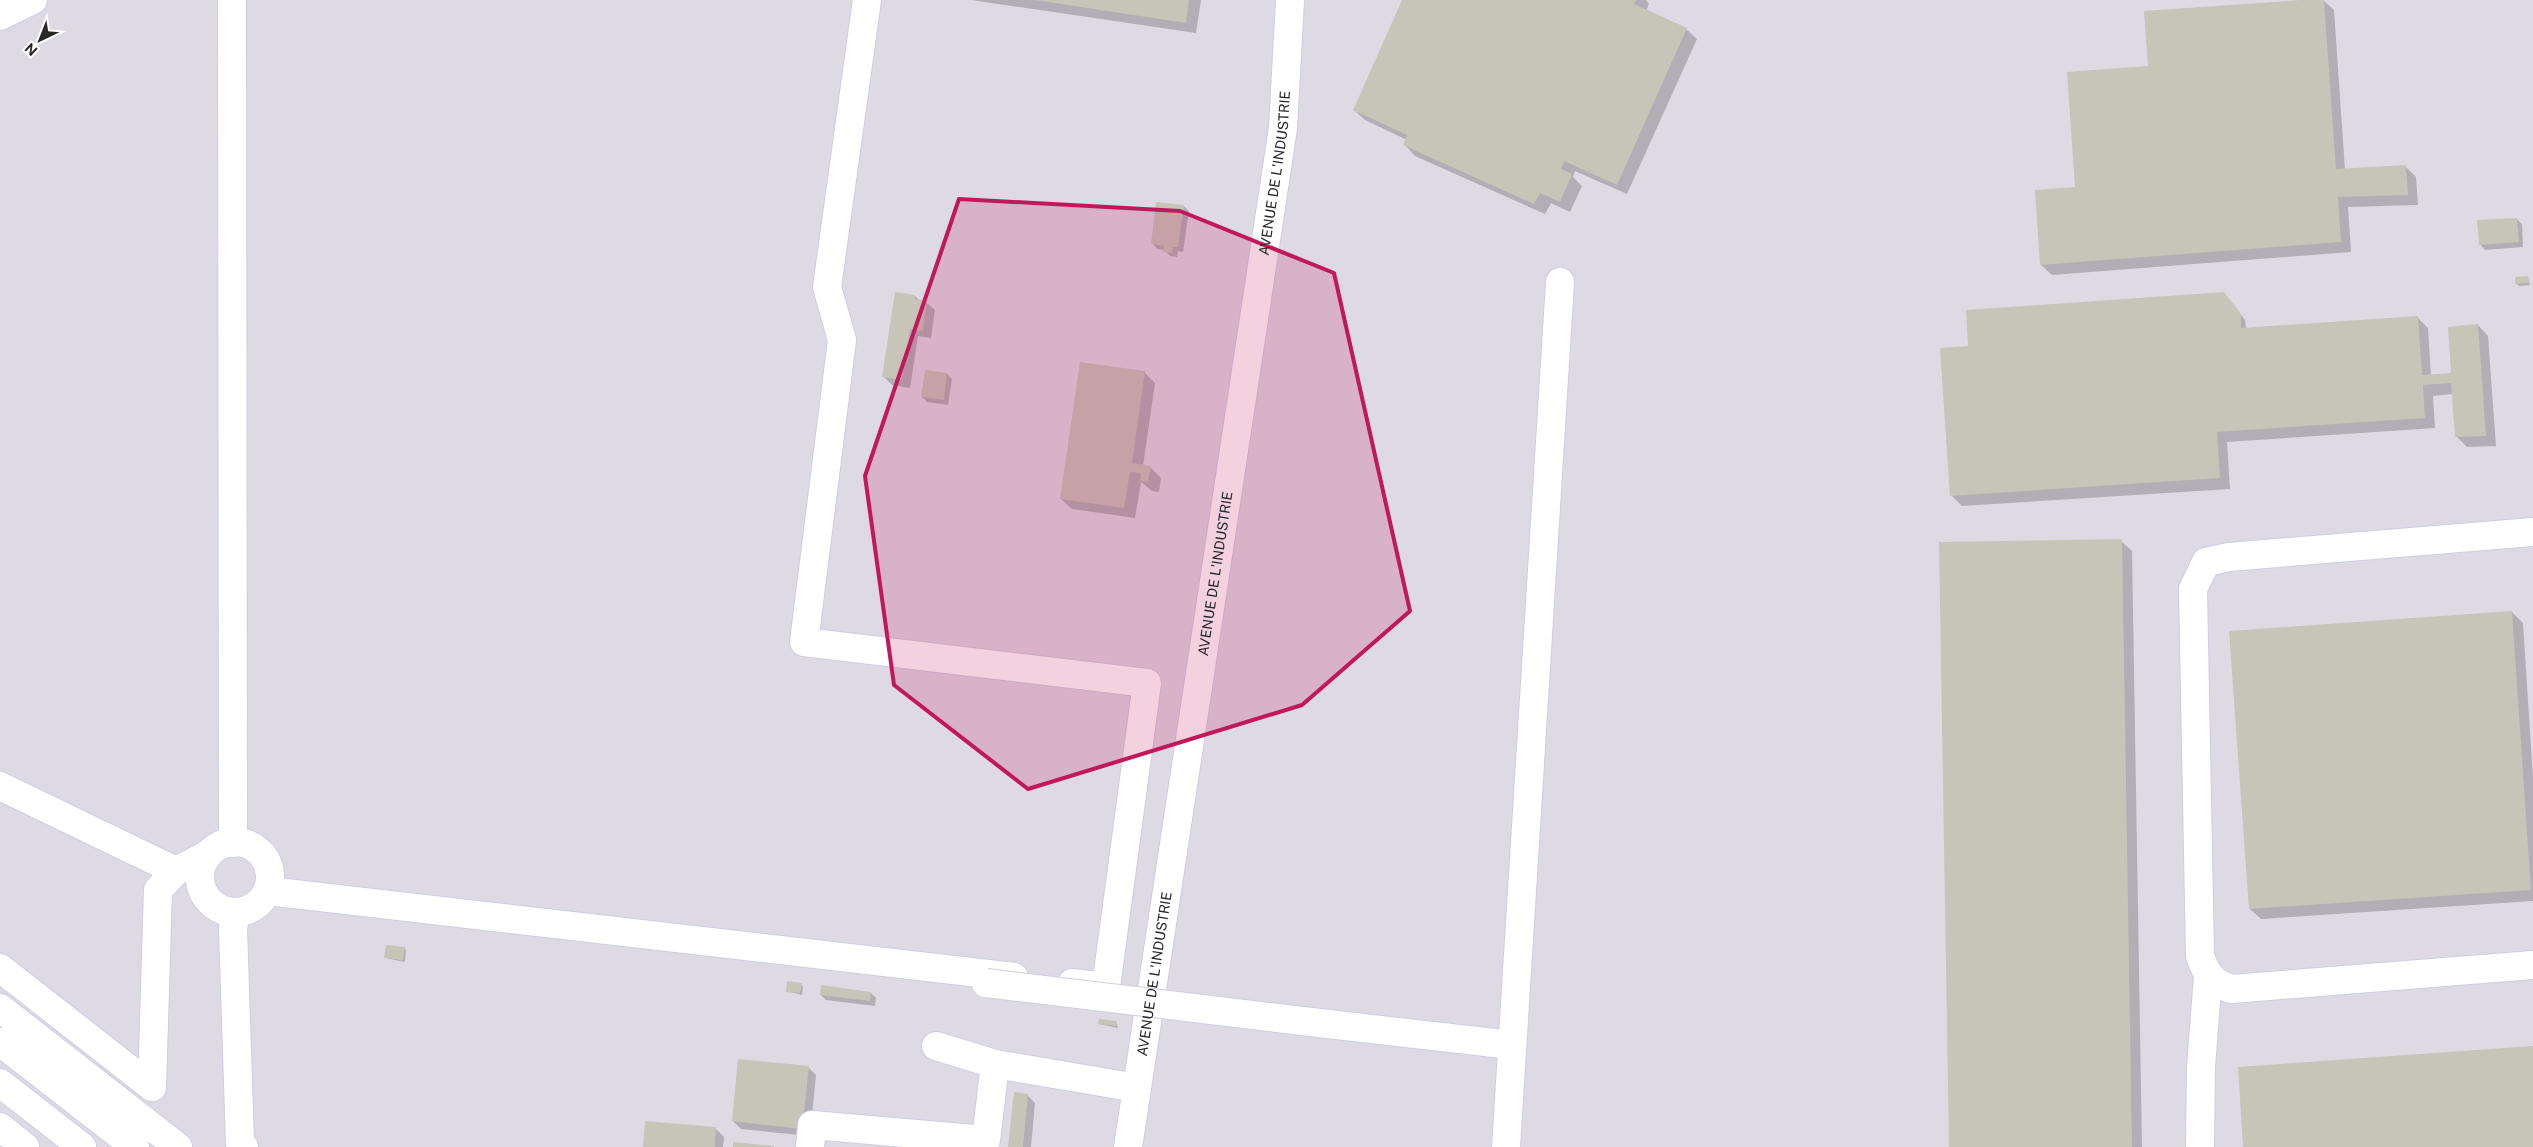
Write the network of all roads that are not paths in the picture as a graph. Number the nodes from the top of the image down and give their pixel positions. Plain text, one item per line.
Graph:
1 (33, 0) edge
2 (232, 0) edge
3 (867, 0) edge
4 (1290, 0) edge
5 (0, 16) edge
6 (1560, 282) dead end
7 (2533, 532) edge
8 (0, 786) edge
9 (233, 843) junction
10 (207, 855) junction
11 (176, 871) junction
12 (268, 891) junction
13 (236, 913) junction
14 (2533, 965) edge
15 (924, 966) junction
16 (0, 968) edge
17 (2208, 976) junction
18 (0, 1008) edge
19 (0, 1042) edge
20 (1512, 1045) junction
21 (936, 1046) dead end
22 (996, 1064) junction
23 (0, 1083) edge
24 (1137, 1088) junction
25 (0, 1127) edge
26 (26, 1147) edge
27 (82, 1147) edge
28 (135, 1147) edge
29 (178, 1147) edge
30 (244, 1147) edge
31 (810, 1147) edge
32 (1128, 1147) edge
33 (1506, 1147) edge
34 (2200, 1147) edge

1 - 5 street
2 - 9 street
3 - 15 street
4 - 24 street, AVENUE DE L'INDUSTRIE
6 - 20 street
7 - 17 street
8 - 11 street
9 - 10 street
9 - 12 street
10 - 11 street
10 - 13 street
11 - 16 street
12 - 13 street
12 - 15 street
13 - 30 street
14 - 17 street
15 - 20 street, bridge
17 - 34 street
18 - 29 street
19 - 28 street
20 - 33 street
21 - 22 street
22 - 24 street
22 - 31 street
23 - 27 street
24 - 32 street, AVENUE DE L'INDUSTRIE
25 - 26 street

